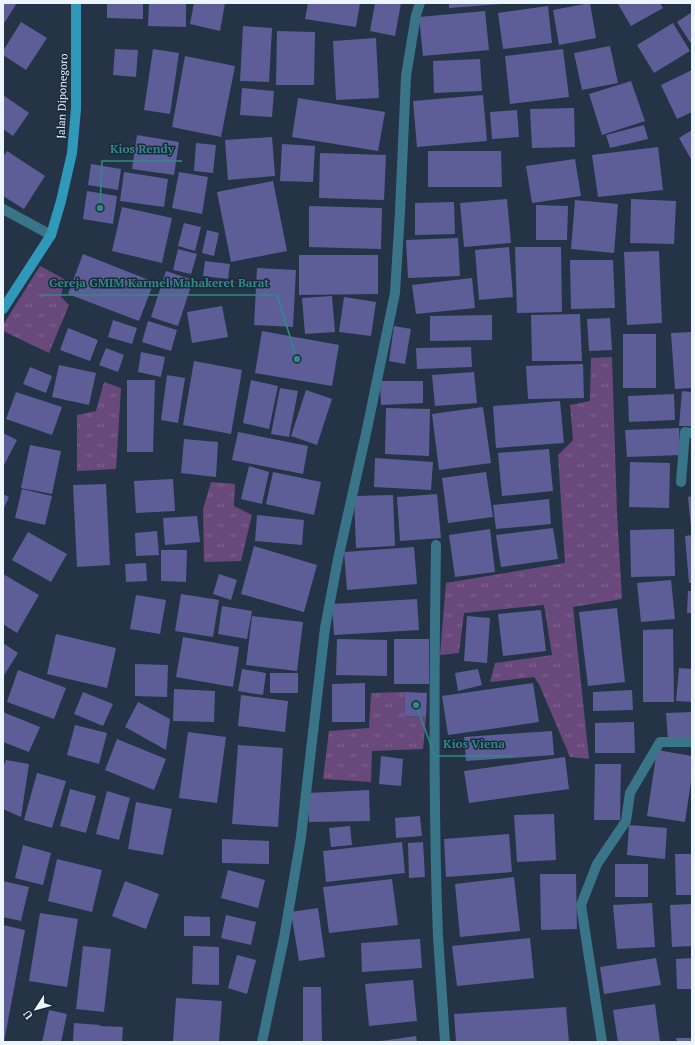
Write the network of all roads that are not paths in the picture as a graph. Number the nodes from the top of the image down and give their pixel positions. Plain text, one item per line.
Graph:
1 (76, 3) edge
2 (420, 3) edge
3 (3, 209) edge
4 (51, 235) junction
5 (3, 309) edge
6 (692, 433) edge
7 (681, 482) dead end
8 (436, 545) dead end
9 (692, 742) edge
10 (262, 1042) edge
11 (445, 1042) edge
12 (602, 1042) edge

1 - 4 main road, Jalan Diponegoro
2 - 10 street
3 - 4 street
4 - 5 main road, Jalan Diponegoro
6 - 7 street
8 - 11 street
9 - 12 street

